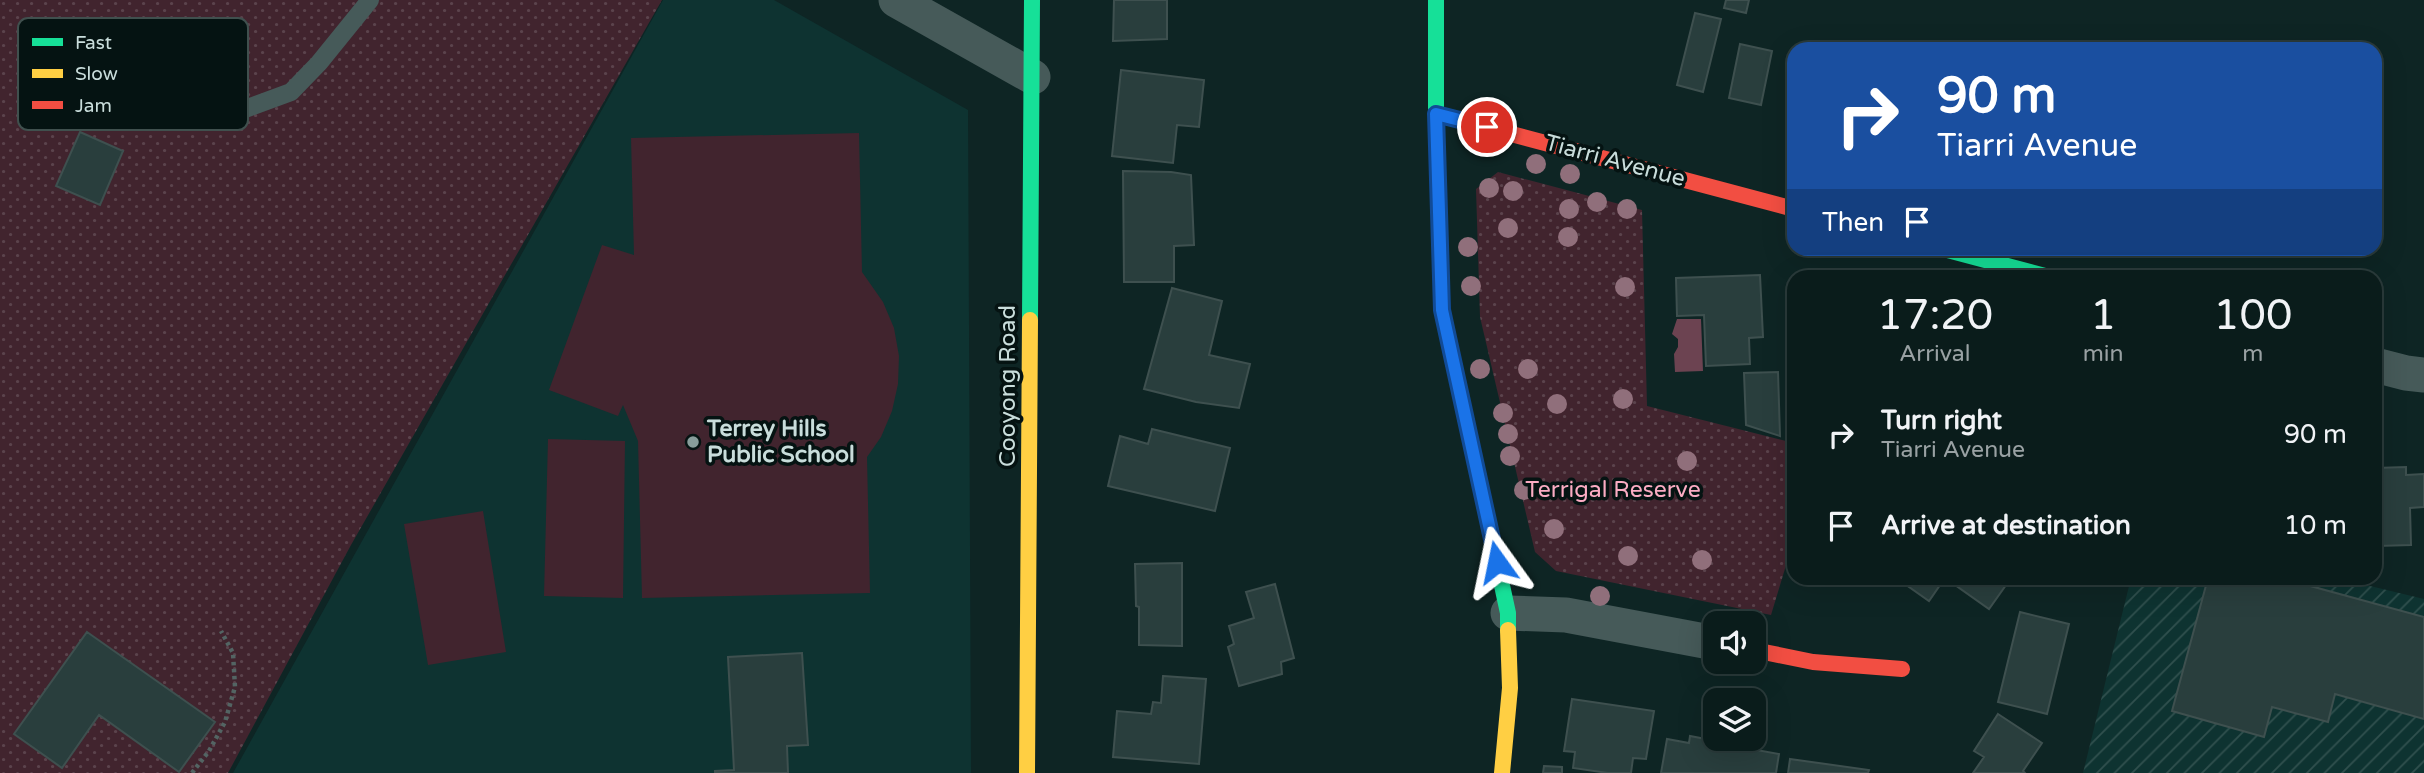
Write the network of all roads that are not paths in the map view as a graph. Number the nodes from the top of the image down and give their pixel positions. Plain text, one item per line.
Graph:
1 (370, 0) edge
2 (896, 0) edge
3 (1032, 0) edge
4 (1436, 0) edge
5 (1033, 77) junction
6 (248, 108) edge
7 (1436, 114) junction
8 (1787, 207) edge
9 (1970, 256) edge
10 (2022, 270) edge
11 (2382, 367) edge
12 (2424, 374) edge
13 (1508, 613) junction
14 (1703, 641) edge
15 (1766, 652) edge
16 (1902, 669) dead end
17 (1027, 773) edge
18 (1502, 773) edge

1 - 6 lane
2 - 5 street
3 - 5 street, Cooyong Road
4 - 7 street
5 - 17 street, Cooyong Road
7 - 8 street, Tiarri Avenue
7 - 13 street
9 - 10 street
11 - 12 street
13 - 14 street
13 - 18 street
15 - 16 street

